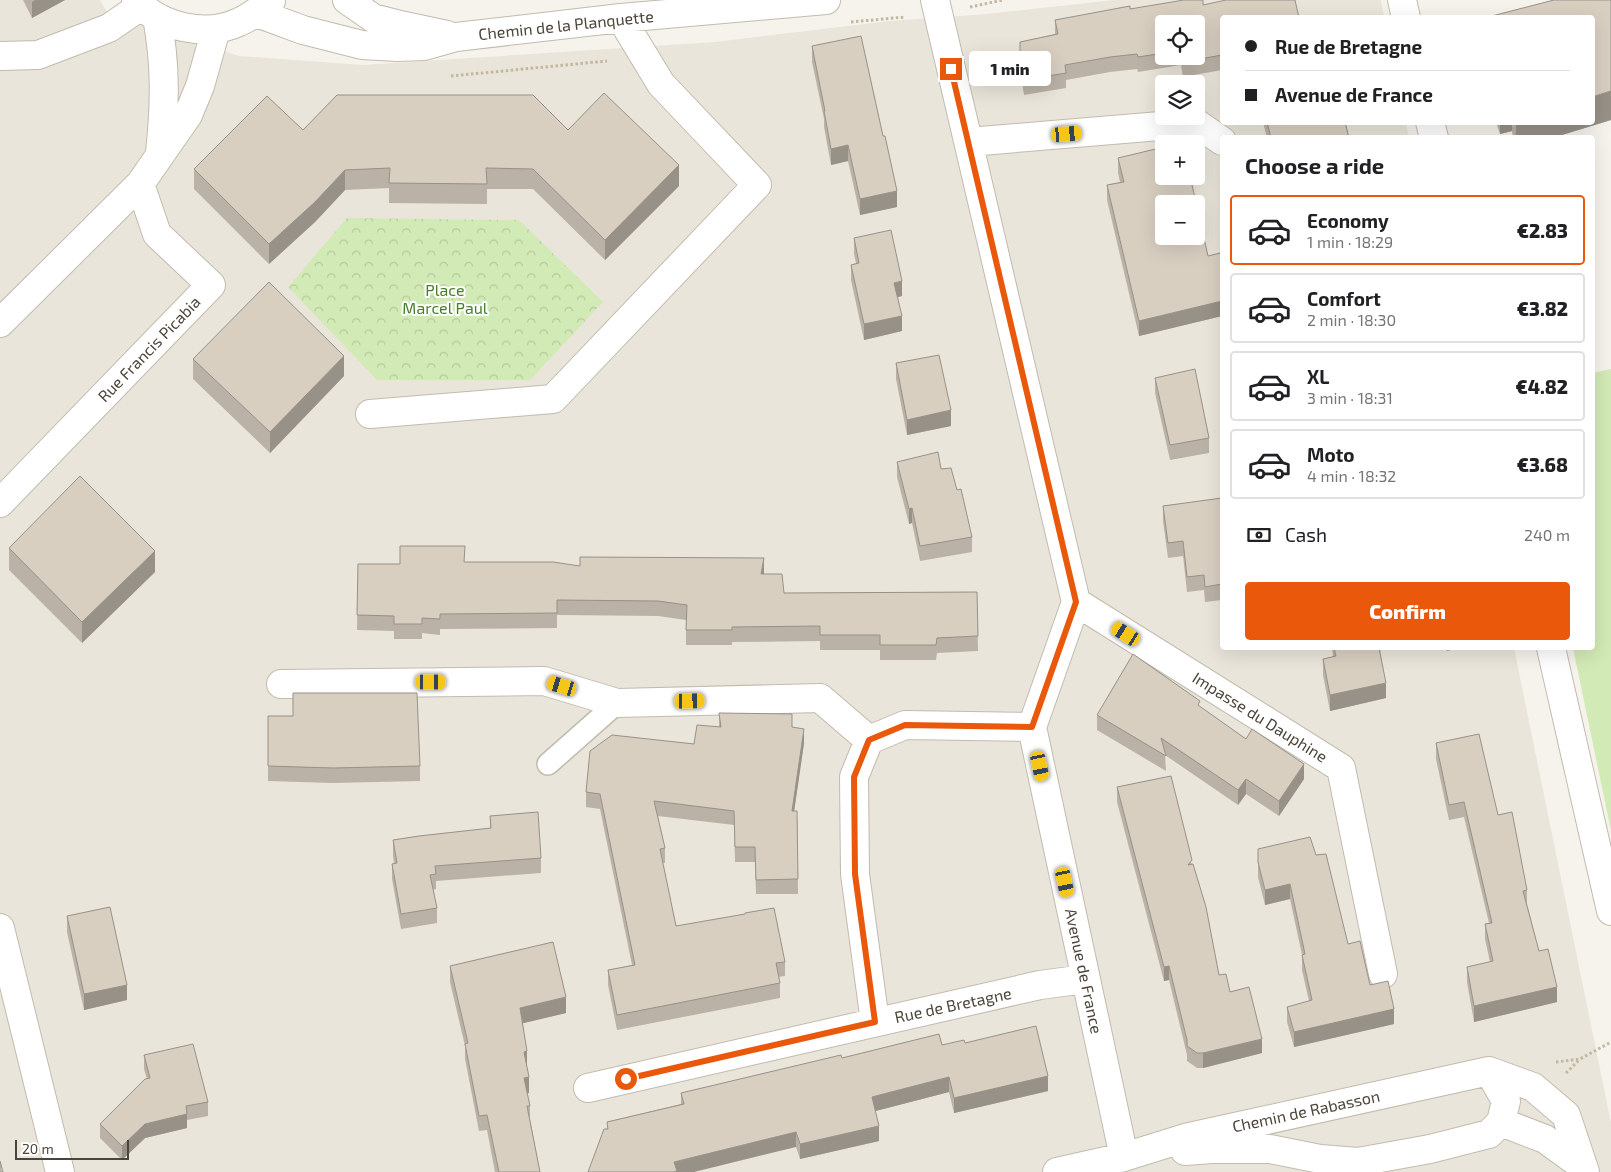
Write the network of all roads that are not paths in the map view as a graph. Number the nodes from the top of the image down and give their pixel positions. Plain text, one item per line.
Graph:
1 (347, 0) edge
2 (826, 0) edge
3 (935, 0) edge
4 (1402, 0) edge
5 (264, 7) edge
6 (145, 8) edge
7 (1405, 15) edge
8 (621, 18) junction
9 (216, 29) junction
10 (456, 37) junction
11 (0, 56) edge
12 (1220, 140) edge
13 (969, 142) junction
14 (159, 159) junction
15 (140, 184) junction
16 (0, 323) edge
17 (370, 414) dead end
18 (0, 503) edge
19 (1076, 602) junction
20 (1551, 650) edge
21 (281, 684) dead end
22 (617, 702) junction
23 (1032, 727) junction
24 (869, 740) junction
25 (548, 764) dead end
26 (1611, 911) edge
27 (0, 928) edge
28 (1383, 974) dead end
29 (1085, 980) junction
30 (875, 1022) junction
31 (1489, 1072) junction
32 (588, 1088) dead end
33 (1501, 1122) junction
34 (1124, 1156) junction
35 (1583, 1168) edge
36 (60, 1172) edge
37 (1057, 1172) edge

1 - 10 street, Chemin de la Planquette
2 - 8 street, Chemin de la Planquette
3 - 13 street
4 - 7 street
5 - 9 street
5 - 10 street, Chemin de la Planquette
6 - 9 street
6 - 11 street
6 - 14 street
8 - 10 street, Chemin de la Planquette
8 - 17 street
9 - 14 street
12 - 13 street
13 - 19 street
14 - 15 street
15 - 16 street
15 - 18 street, Rue Francis Picabia
19 - 23 street
19 - 28 street, Impasse du Dauphine
20 - 26 street
21 - 22 street
22 - 24 street
22 - 25 lane
23 - 24 street
23 - 29 street, Avenue de France
24 - 30 street
27 - 36 street
29 - 30 street, Rue de Bretagne
29 - 34 street, Avenue de France
30 - 32 street, Rue de Bretagne
31 - 33 street
31 - 34 street, Chemin de Rabasson
31 - 35 street
33 - 34 street, Chemin de Rabasson
33 - 35 street
34 - 37 street, Chemin de Rabasson

